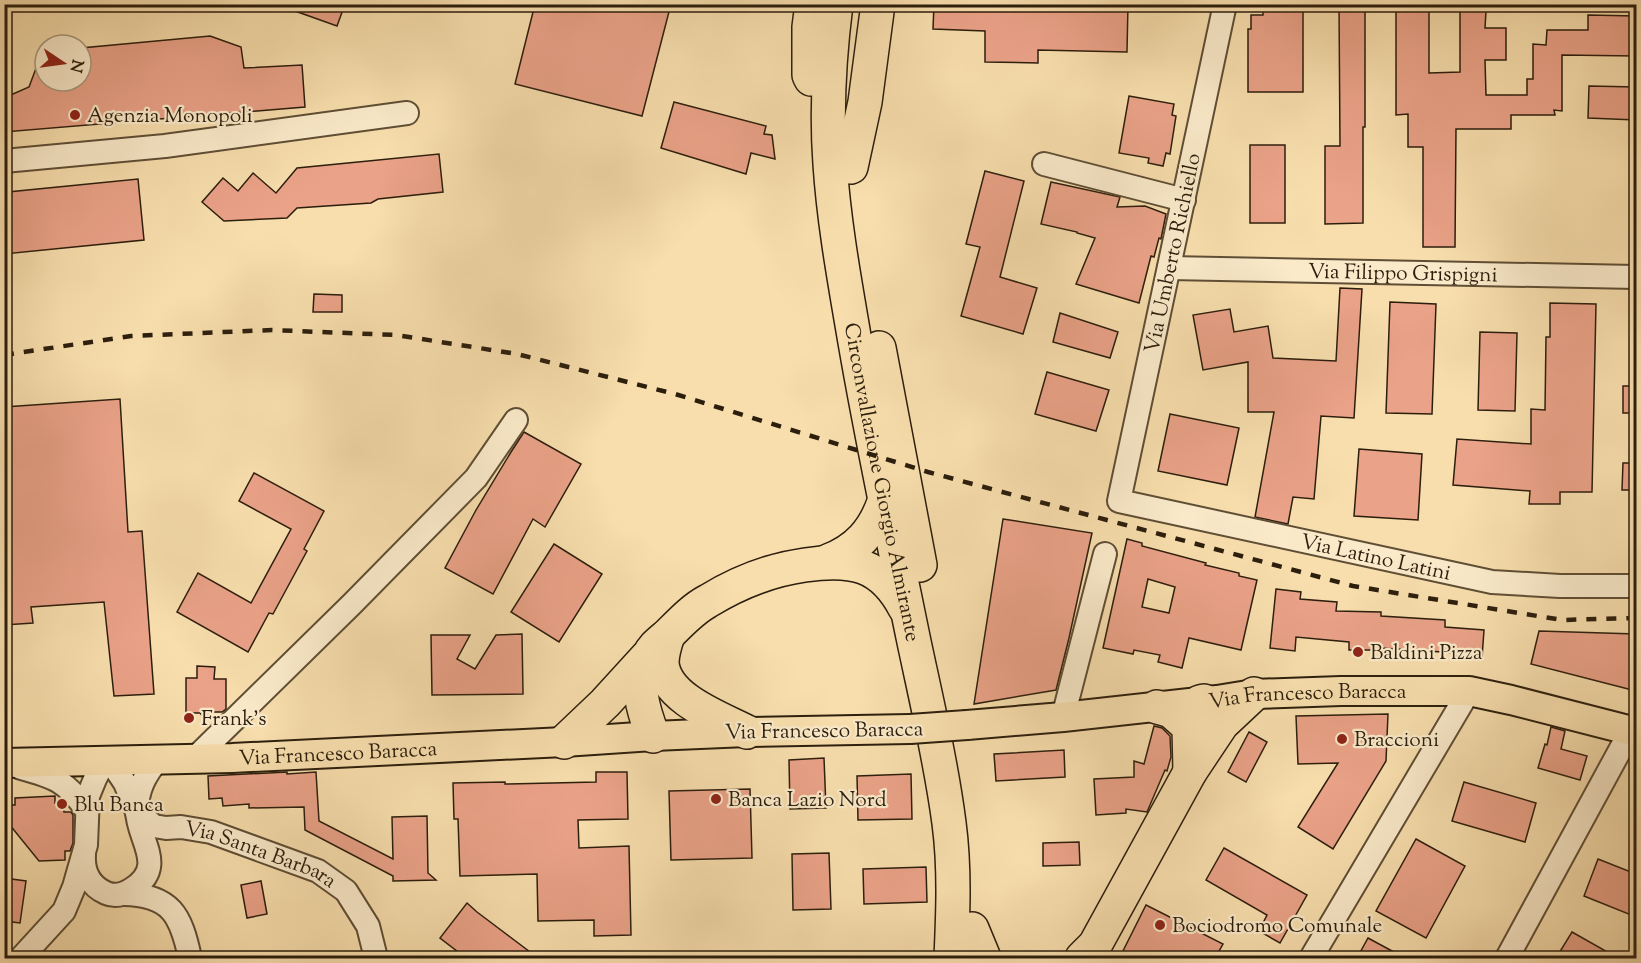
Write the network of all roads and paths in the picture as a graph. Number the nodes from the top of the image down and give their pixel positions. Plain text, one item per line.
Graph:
1 (812, 4) edge
2 (836, 4) edge
3 (855, 4) edge
4 (878, 4) edge
5 (1225, 4) edge
6 (407, 113) dead end
7 (829, 125) junction
8 (4, 161) edge
9 (1044, 164) dead end
10 (850, 167) junction
11 (1184, 200) junction
12 (1169, 268) junction
13 (1636, 277) edge
14 (516, 420) dead end
15 (1119, 501) joint
16 (884, 502) junction
17 (1105, 554) dead end
18 (828, 561) junction
19 (1636, 586) edge
20 (910, 621) junction
21 (660, 656) junction
22 (1469, 691) junction
23 (1254, 694) joint
24 (1157, 707) joint
25 (1208, 713) junction
26 (1063, 717) junction
27 (1634, 731) edge
28 (747, 732) junction
29 (653, 736) junction
30 (564, 742) junction
31 (107, 760) junction
32 (158, 760) junction
33 (193, 760) junction
34 (5, 763) edge
35 (87, 811) junction
36 (137, 813) junction
37 (84, 854) junction
38 (116, 894) junction
39 (64, 911) junction
40 (976, 949) edge
41 (21, 958) edge
42 (190, 958) edge
43 (376, 958) edge
44 (951, 958) edge
45 (1082, 958) edge
46 (1311, 958) edge
47 (1507, 958) edge

1 - 7 highway
2 - 7 highway, Circonvallazione Giorgio Almirante
3 - 10 highway, Circonvallazione Giorgio Almirante
4 - 10 highway
5 - 11 street, Via Umberto Richiello
6 - 8 street
7 - 16 highway, Circonvallazione Giorgio Almirante
9 - 11 street
10 - 40 highway, Circonvallazione Giorgio Almirante
11 - 12 street, Via Umberto Richiello
12 - 13 street, Via Filippo Grispigni
12 - 15 street, Via Umberto Richiello
14 - 33 street
15 - 19 street, Via Latino Latini
16 - 18 highway
16 - 20 highway, Circonvallazione Giorgio Almirante
17 - 26 street
18 - 20 highway
18 - 21 highway
20 - 44 highway, Circonvallazione Giorgio Almirante
21 - 28 highway
21 - 29 highway
21 - 30 highway
22 - 23 main road, Via Francesco Baracca
22 - 27 main road, Via Francesco Baracca
22 - 46 street
23 - 25 highway
24 - 25 highway
24 - 26 main road, Via Francesco Baracca
25 - 45 highway
26 - 28 main road, Via Francesco Baracca, bridge
27 - 47 street
28 - 29 main road, Via Francesco Baracca
29 - 30 main road, Via Francesco Baracca
30 - 33 main road, Via Francesco Baracca
31 - 32 main road, Via Francesco Baracca
31 - 34 main road, Via Francesco Baracca
31 - 35 street
31 - 36 street
32 - 33 main road, Via Francesco Baracca
32 - 36 street
34 - 35 street
35 - 37 street
36 - 38 street
36 - 43 street, Via Santa Barbara
37 - 38 street
37 - 39 street
38 - 39 street
38 - 42 street
39 - 41 street

